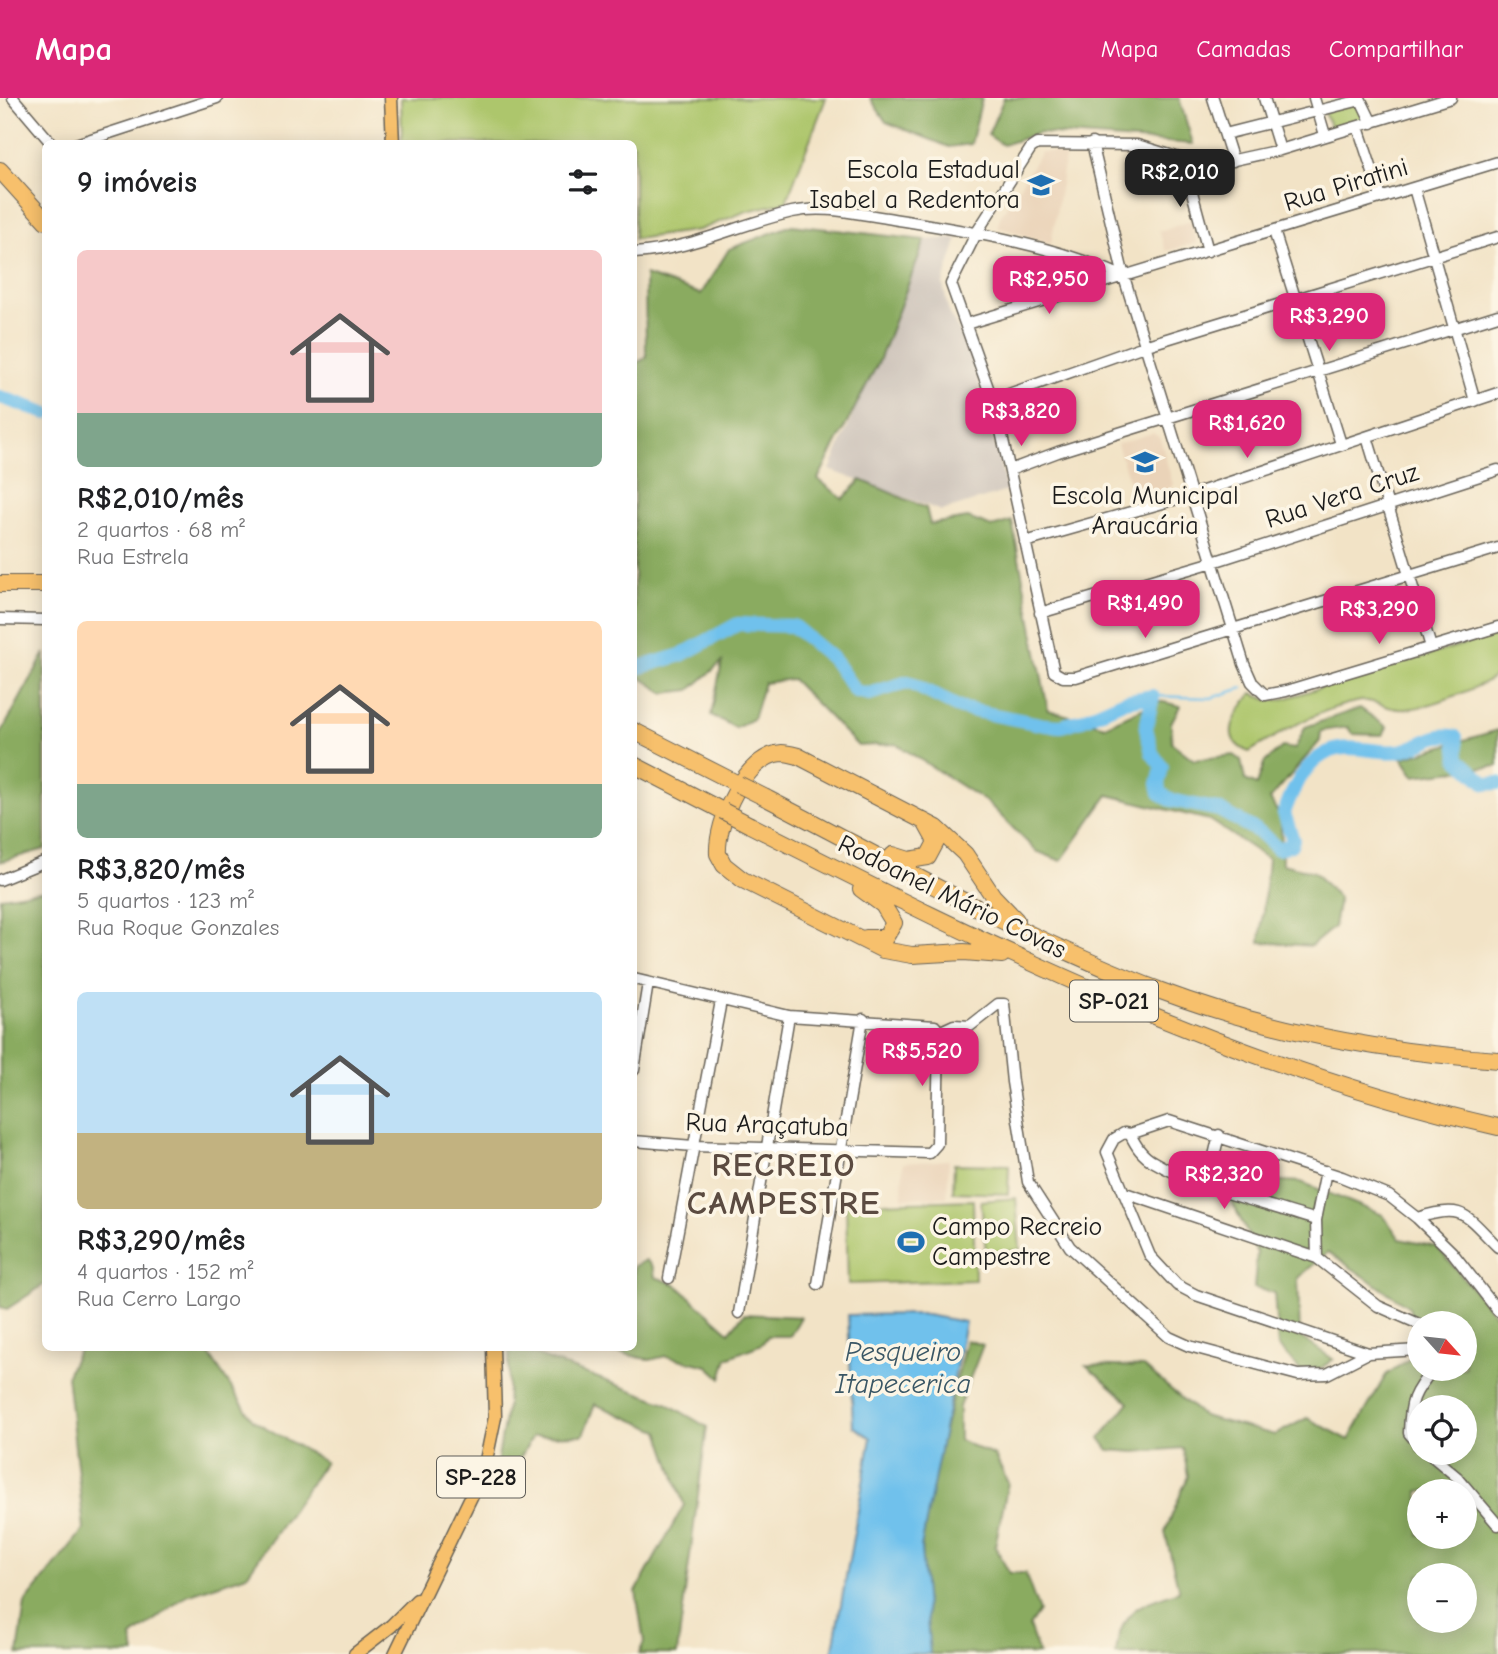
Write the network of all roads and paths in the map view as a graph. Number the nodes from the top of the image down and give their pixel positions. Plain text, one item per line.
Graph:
1 (13, 98) edge
2 (217, 98) edge
3 (391, 98) edge
4 (1213, 98) edge
5 (1264, 98) edge
6 (1314, 98) edge
7 (1451, 98) edge
8 (1360, 99) edge
9 (1318, 110) junction
10 (1271, 120) junction
11 (1372, 123) junction
12 (1358, 127) junction
13 (1225, 134) junction
14 (1325, 135) junction
15 (49, 140) edge
16 (88, 140) edge
17 (393, 140) edge
18 (1092, 143) junction
19 (1280, 150) junction
20 (1183, 159) junction
21 (1233, 161) junction
22 (1498, 162) edge
23 (0, 170) edge
24 (1414, 188) junction
25 (1381, 197) junction
26 (42, 217) edge
27 (1274, 231) junction
28 (977, 232) junction
29 (1498, 237) edge
30 (1208, 251) junction
31 (637, 253) edge
32 (1433, 257) junction
33 (1124, 277) junction
34 (1296, 302) junction
35 (1498, 315) edge
36 (966, 324) junction
37 (1454, 329) junction
38 (1144, 346) junction
39 (1317, 373) junction
40 (1498, 393) edge
41 (992, 400) junction
42 (1475, 401) junction
43 (1168, 419) junction
44 (1367, 437) junction
45 (1341, 444) junction
46 (1010, 470) junction
47 (1498, 470) edge
48 (1191, 495) junction
49 (1387, 504) junction
50 (1025, 542) junction
51 (1498, 548) edge
52 (1213, 562) junction
53 (1409, 575) junction
54 (0, 584) edge
55 (42, 584) edge
56 (1040, 612) junction
57 (0, 619) edge
58 (42, 620) edge
59 (1498, 627) edge
60 (1234, 631) junction
61 (1431, 647) junction
62 (637, 733) edge
63 (637, 767) edge
64 (924, 820) junction
65 (854, 843) junction
66 (42, 863) edge
67 (831, 866) junction
68 (0, 880) edge
69 (1025, 930) junction
70 (856, 937) junction
71 (1014, 956) junction
72 (637, 980) edge
73 (648, 983) junction
74 (721, 1001) junction
75 (789, 1016) junction
76 (863, 1019) junction
77 (939, 1032) junction
78 (637, 1051) edge
79 (1498, 1060) edge
80 (1498, 1127) edge
81 (1130, 1134) junction
82 (1219, 1135) junction
83 (637, 1141) edge
84 (693, 1146) junction
85 (767, 1148) junction
86 (840, 1150) junction
87 (1326, 1171) junction
88 (1207, 1185) junction
89 (1125, 1193) junction
90 (1417, 1218) junction
91 (1316, 1220) junction
92 (1498, 1247) edge
93 (1317, 1258) junction
94 (669, 1278) dead end
95 (818, 1284) dead end
96 (1498, 1311) edge
97 (739, 1313) dead end
98 (1407, 1319) edge
99 (493, 1351) edge
100 (1407, 1351) edge
101 (1368, 1353) junction
102 (1443, 1465) edge
103 (1498, 1525) edge
104 (422, 1595) junction
105 (355, 1654) edge
106 (396, 1654) edge

1 - 15 street
2 - 16 street
3 - 17 main road
4 - 13 street
5 - 10 street
6 - 9 street
7 - 11 street
8 - 9 street
8 - 11 street
9 - 10 street
9 - 14 street
10 - 13 street
10 - 19 street
11 - 12 street
12 - 14 street
12 - 25 street
13 - 21 street
14 - 19 street
18 - 20 street
18 - 28 street
18 - 33 street
19 - 21 street
20 - 21 street
20 - 30 street
22 - 24 street, Rua Piratini
23 - 26 highway
24 - 25 street, Rua Piratini
24 - 32 street
25 - 27 street, Rua Piratini
27 - 30 street, Rua Piratini
27 - 34 street
28 - 31 street
28 - 33 street
28 - 36 street
29 - 32 street
30 - 33 street, Rua Piratini
32 - 34 street
32 - 37 street
33 - 36 street, Rua Piratini
33 - 38 street
34 - 38 street
34 - 39 street
35 - 37 street
36 - 41 street
37 - 39 street
37 - 42 street
38 - 41 street
38 - 43 street
39 - 43 street
39 - 45 street
40 - 42 street
41 - 46 street
42 - 44 street
43 - 46 street
43 - 48 street
44 - 45 street
44 - 49 street
45 - 48 street
46 - 50 street
47 - 49 street, Rua Vera Cruz
48 - 50 street
48 - 52 street
49 - 52 street, Rua Vera Cruz
49 - 53 street
50 - 56 street
51 - 53 street
52 - 56 street, Rua Vera Cruz
52 - 60 street
53 - 60 street
53 - 61 street
54 - 55 highway
56 - 60 street
57 - 58 street
59 - 61 street
60 - 61 street
62 - 65 highway, Rodoanel Mário Covas / SP-021, bridge
63 - 67 highway, Rodoanel Mário Covas / SP-021, bridge
64 - 65 highway
64 - 69 highway
64 - 70 highway
65 - 69 highway, Rodoanel Mário Covas / SP-021
66 - 68 street
67 - 70 highway
67 - 71 highway, Rodoanel Mário Covas / SP-021
69 - 79 highway, Rodoanel Mário Covas / SP-021
70 - 71 highway
71 - 80 highway, Rodoanel Mário Covas / SP-021
72 - 73 street
73 - 74 street
73 - 78 street
74 - 75 street
74 - 84 street
75 - 76 street
75 - 85 street
76 - 77 street
76 - 86 street
77 - 86 street, Rua Araçatuba
77 - 101 street
81 - 82 street
81 - 88 street
81 - 89 street
82 - 87 street
82 - 88 street
83 - 84 street, Rua Araçatuba
84 - 85 street, Rua Araçatuba
84 - 94 street
85 - 86 street, Rua Araçatuba
85 - 97 street
86 - 95 street
87 - 90 street
87 - 91 street
88 - 91 street
89 - 93 street
89 - 101 street
90 - 92 street
90 - 96 street
91 - 93 street
93 - 98 street
99 - 104 main road, SP-228
100 - 101 street
102 - 103 street
104 - 105 main road, SP-228
104 - 106 main road, SP-228

